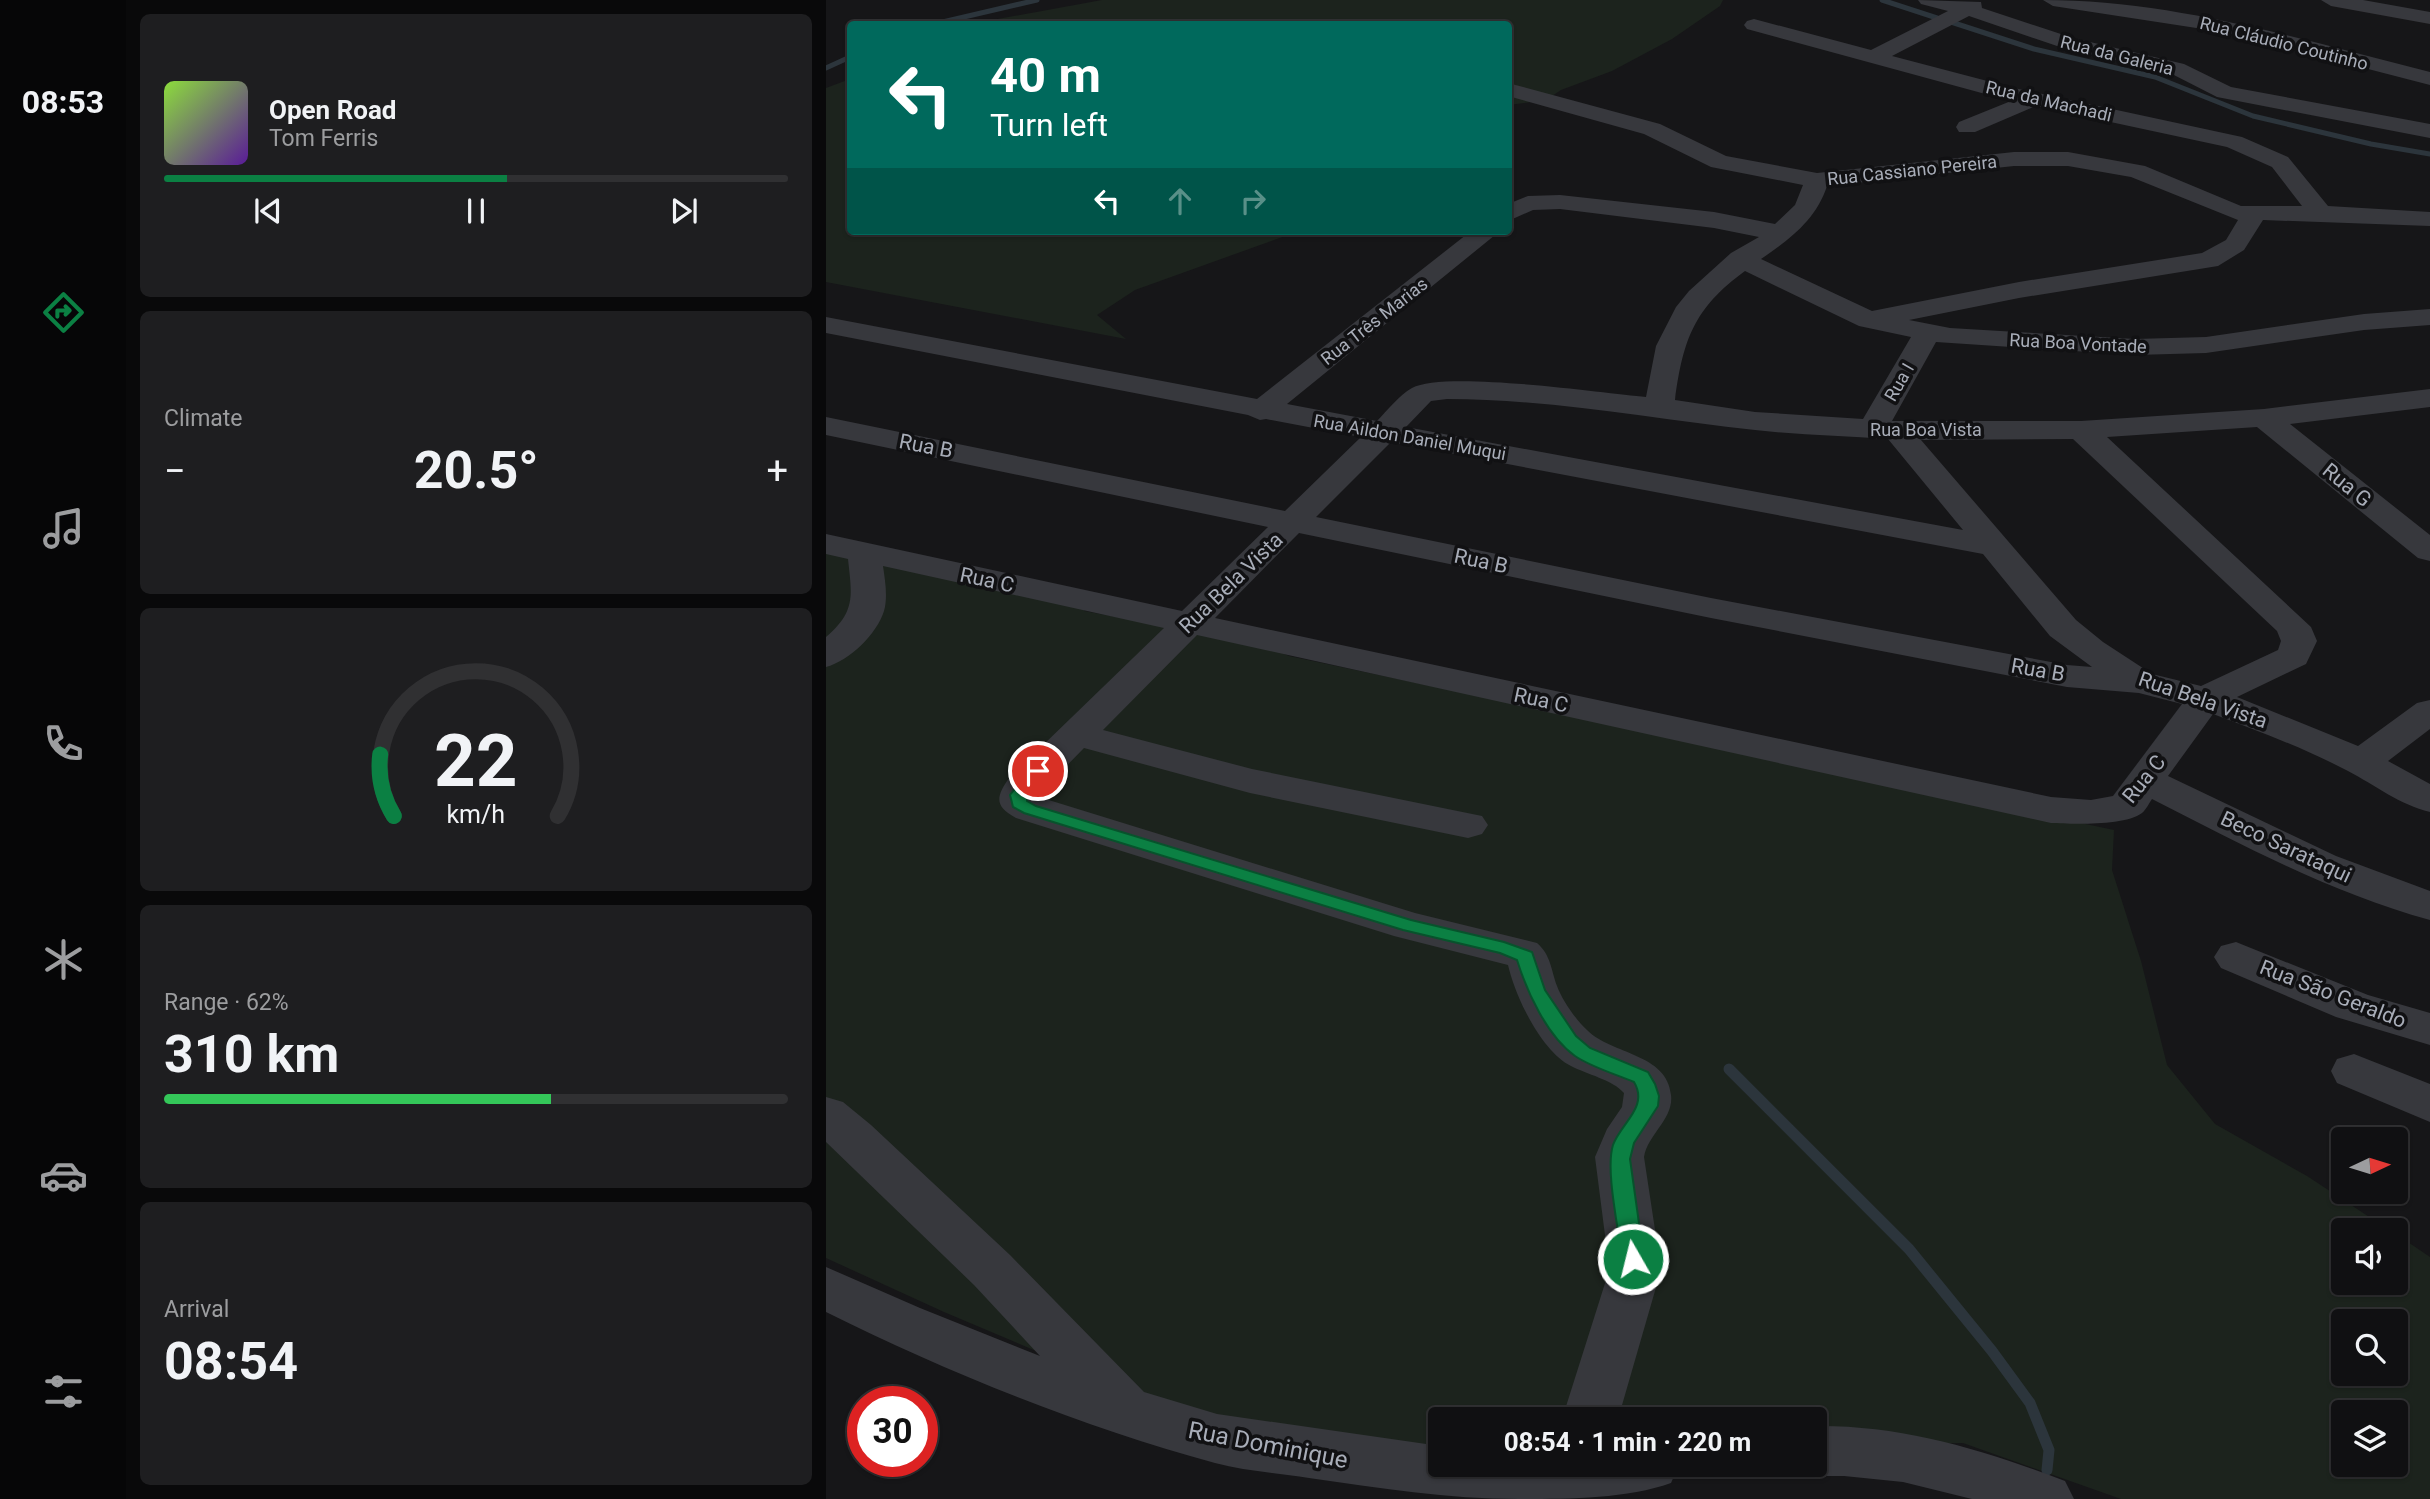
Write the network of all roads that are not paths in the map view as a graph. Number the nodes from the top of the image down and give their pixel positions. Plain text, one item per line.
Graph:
1 (1928, 0) edge
2 (1992, 0) edge
3 (2053, 0) edge
4 (2331, 0) edge
5 (1965, 9) junction
6 (2430, 18) edge
7 (1754, 25) dead end
8 (1873, 57) junction
9 (2430, 79) edge
10 (1512, 90) edge
11 (2034, 99) junction
12 (2290, 106) junction
13 (1967, 127) dead end
14 (2430, 131) edge
15 (2227, 140) junction
16 (1817, 180) junction
17 (1512, 212) edge
18 (2321, 213) junction
19 (2255, 214) junction
20 (2430, 219) edge
21 (1780, 233) junction
22 (1482, 235) edge
23 (1740, 259) junction
24 (2430, 317) edge
25 (1868, 320) junction
26 (826, 325) edge
27 (1927, 333) junction
28 (1422, 394) joint
29 (2416, 399) edge
30 (1658, 407) junction
31 (1260, 411) junction
32 (2264, 418) junction
33 (2430, 421) edge
34 (826, 426) edge
35 (1383, 430) junction
36 (2081, 430) junction
37 (1884, 431) junction
38 (1293, 523) junction
39 (826, 544) edge
40 (1995, 546) junction
41 (2430, 551) edge
42 (864, 553) junction
43 (1188, 624) junction
44 (826, 656) edge
45 (2139, 682) junction
46 (2205, 698) junction
47 (2430, 711) edge
48 (1075, 734) junction
49 (2361, 762) junction
50 (2146, 779) junction
51 (2430, 800) edge
52 (1468, 825) dead end
53 (2430, 906) edge
54 (2236, 957) dead end
55 (2430, 1029) edge
56 (2354, 1071) dead end
57 (2430, 1104) edge
58 (826, 1115) edge
59 (826, 1288) edge
60 (1594, 1407) edge
61 (1128, 1412) junction
62 (1827, 1450) edge
63 (1428, 1470) edge
64 (2033, 1497) edge

1 - 5 street, Rua da Galeria
2 - 5 street
3 - 9 street, Rua Cláudio Coutinho
4 - 6 street
5 - 8 street
5 - 12 street, Rua da Galeria
7 - 8 street, Rua da Machadi
8 - 11 street, Rua da Machadi
10 - 16 street, Rua Cassiano Pereira
11 - 13 street
11 - 15 street, Rua da Machadi
12 - 14 street, Rua da Galeria
12 - 15 street
15 - 18 street, Rua da Machadi
16 - 19 street, Rua Cassiano Pereira
16 - 21 street
17 - 21 street
18 - 19 street, Rua Cassiano Pereira
18 - 20 street, Rua Cassiano Pereira
19 - 25 street
21 - 23 street
22 - 31 street, Rua Três Marias
23 - 25 street, Rua Boa Vontade
23 - 30 street
24 - 27 street, Rua Boa Vontade
25 - 27 street, Rua Boa Vontade
26 - 31 street, Rua Aildon Daniel Muqui
27 - 37 street, Rua I
28 - 30 street, Rua Boa Vista
28 - 35 street, Rua Bela Vista
29 - 32 street, Rua Boa Vista
29 - 33 street
30 - 37 street, Rua Boa Vista
31 - 35 street, Rua Aildon Daniel Muqui
32 - 36 street, Rua Boa Vista
32 - 41 street, Rua G
34 - 38 street, Rua B
35 - 38 street, Rua Bela Vista
35 - 40 street, Rua Aildon Daniel Muqui
36 - 37 street, Rua Boa Vista
36 - 46 street
37 - 40 street, Rua Bela Vista
38 - 43 street, Rua Bela Vista
38 - 45 street, Rua B
39 - 42 street, Rua C
40 - 45 street, Rua Bela Vista
42 - 43 street, Rua C
42 - 44 street
43 - 48 street, Rua Bela Vista
43 - 50 street, Rua C
45 - 46 street, Rua Bela Vista
46 - 49 street, Rua Bela Vista
46 - 50 street, Rua C
47 - 49 street
48 - 52 street
48 - 60 street, Rua Bela Vista
49 - 51 street, Rua Bela Vista
50 - 53 street, Beco Sarataqui
54 - 55 street, Rua São Geraldo
56 - 57 street
58 - 61 street
59 - 61 street, Rua Dominique
61 - 63 street, Rua Dominique
62 - 64 street

